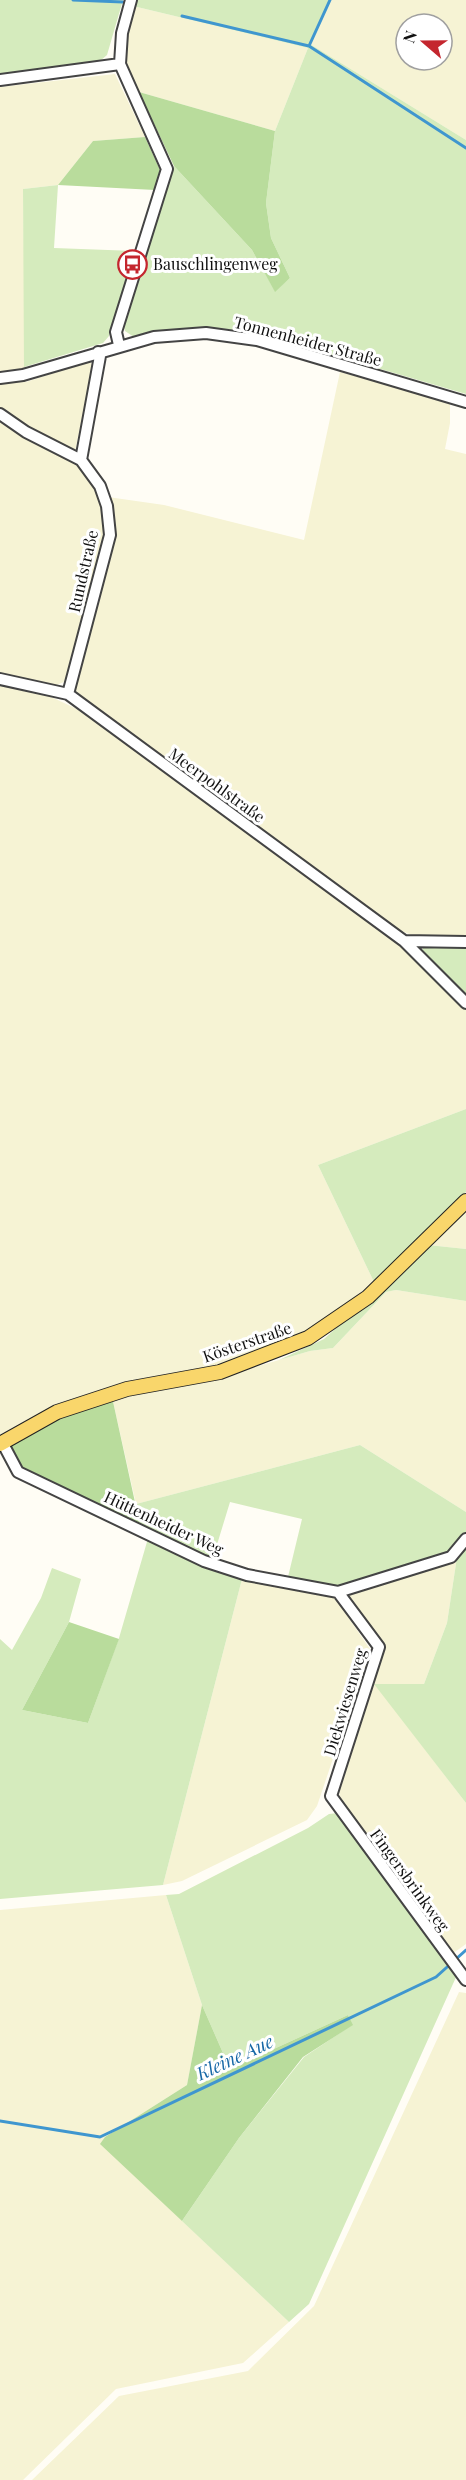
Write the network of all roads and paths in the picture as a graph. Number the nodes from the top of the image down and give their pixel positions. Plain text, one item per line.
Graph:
1 (131, 0) edge
2 (120, 64) junction
3 (0, 80) edge
4 (119, 345) junction
5 (98, 352) junction
6 (0, 378) edge
7 (466, 402) edge
8 (0, 414) edge
9 (81, 460) junction
10 (0, 679) edge
11 (68, 694) junction
12 (404, 940) junction
13 (466, 942) edge
14 (466, 1004) edge
15 (466, 1201) edge
16 (1, 1443) edge
17 (466, 1539) edge
18 (338, 1592) junction
19 (331, 1796) joint
20 (466, 1980) edge

1 - 2 street
2 - 3 street
2 - 4 street
4 - 5 street, Tonnenheider Straße
4 - 7 street, Tonnenheider Straße
5 - 6 street, Tonnenheider Straße
5 - 9 street
8 - 9 street, Rundstraße
9 - 11 street, Rundstraße
10 - 11 street, Meerpohlstraße
11 - 12 street, Meerpohlstraße
12 - 13 street
12 - 14 street, Meerpohlstraße
15 - 16 main road, Kösterstraße
16 - 18 street, Hüttenheider Weg
17 - 18 street, Hüttenheider Weg
18 - 19 street, Diekwiesenweg
19 - 20 street, Fingersbrinkweg

